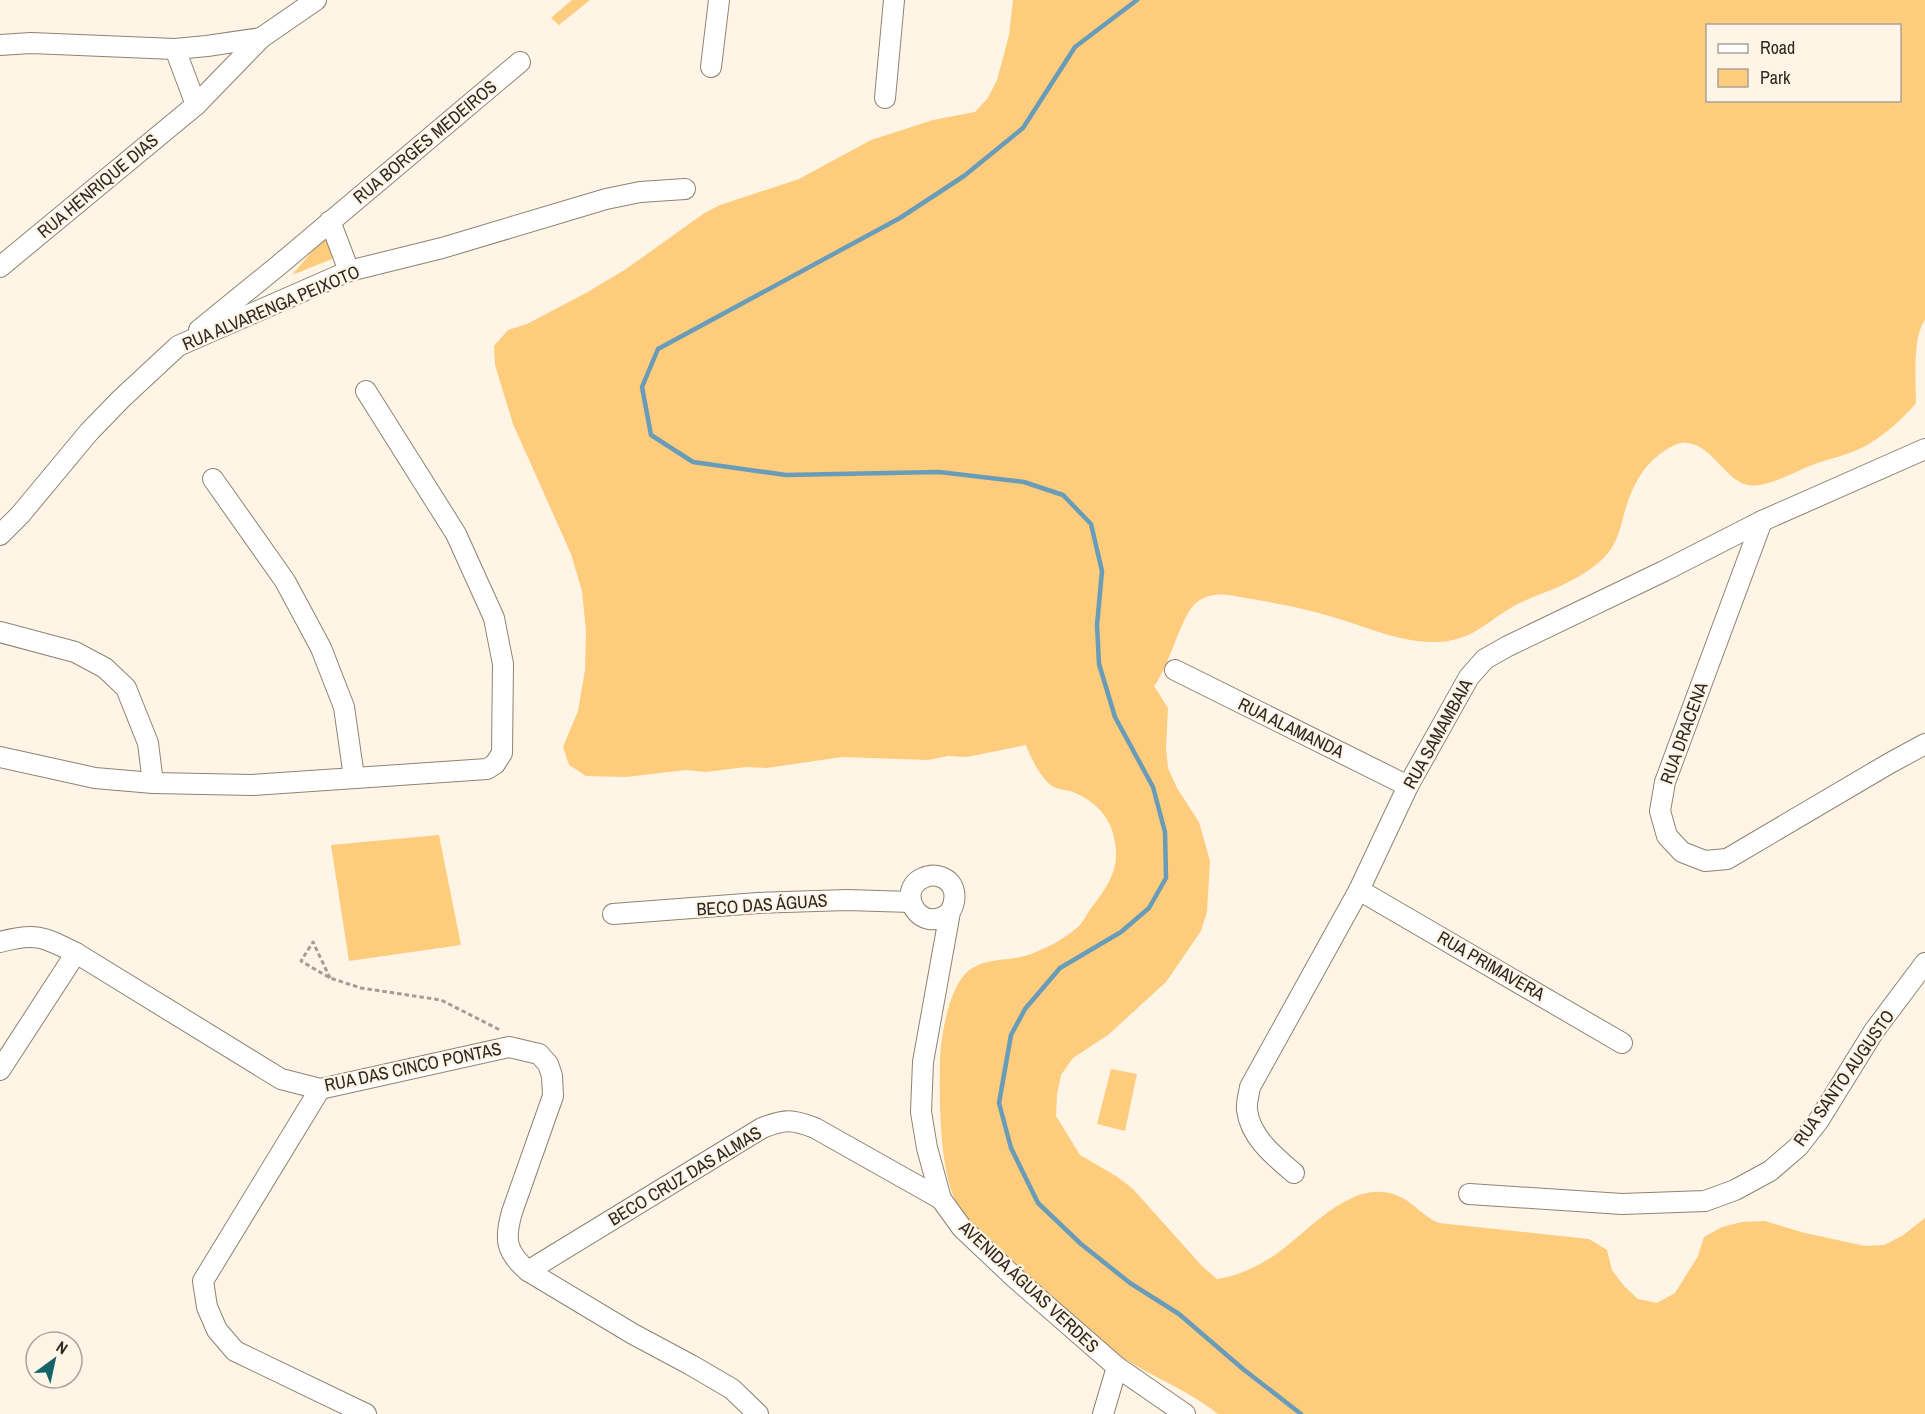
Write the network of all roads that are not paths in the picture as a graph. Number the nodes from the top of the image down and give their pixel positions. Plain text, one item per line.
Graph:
1 (316, 0) edge
2 (719, 0) edge
3 (894, 0) edge
4 (0, 31) edge
5 (261, 38) junction
6 (32, 43) junction
7 (0, 45) edge
8 (207, 46) junction
9 (175, 49) junction
10 (520, 62) dead end
11 (711, 67) dead end
12 (226, 74) junction
13 (885, 98) dead end
14 (196, 105) junction
15 (685, 189) dead end
16 (330, 221) junction
17 (279, 266) junction
18 (0, 267) edge
19 (349, 271) junction
20 (291, 297) junction
21 (178, 346) junction
22 (366, 391) dead end
23 (1925, 449) edge
24 (213, 479) dead end
25 (1762, 521) junction
26 (0, 535) edge
27 (0, 632) edge
28 (1175, 670) dead end
29 (1925, 744) edge
30 (0, 757) edge
31 (354, 777) junction
32 (153, 783) junction
33 (1408, 786) junction
34 (1359, 890) junction
35 (911, 902) junction
36 (950, 912) junction
37 (613, 914) dead end
38 (0, 942) edge
39 (76, 953) junction
40 (1925, 963) edge
41 (1623, 1043) dead end
42 (0, 1070) edge
43 (320, 1089) junction
44 (1294, 1173) dead end
45 (1469, 1194) dead end
46 (941, 1199) junction
47 (528, 1271) junction
48 (1118, 1367) junction
49 (366, 1414) edge
50 (758, 1414) edge
51 (1102, 1414) edge
52 (1185, 1414) edge

1 - 5 street, RUA HENRIQUE DIAS
2 - 11 street
3 - 13 street
4 - 6 street
5 - 8 street
5 - 12 street, RUA HENRIQUE DIAS
6 - 7 street
6 - 9 street
8 - 9 street
8 - 12 street
9 - 14 street
10 - 16 street, RUA BORGES MEDEIROS
12 - 14 street, RUA HENRIQUE DIAS
14 - 18 street, RUA HENRIQUE DIAS
15 - 19 street, RUA ALVARENGA PEIXOTO
16 - 17 street, RUA BORGES MEDEIROS
16 - 19 street
17 - 20 street
17 - 21 street, RUA BORGES MEDEIROS
19 - 20 street, RUA ALVARENGA PEIXOTO
20 - 21 street, RUA ALVARENGA PEIXOTO
21 - 26 street, RUA ALVARENGA PEIXOTO
22 - 31 street
23 - 25 street, RUA SAMAMBAIA
24 - 31 street
25 - 29 street, RUA DRACENA
25 - 33 street, RUA SAMAMBAIA
27 - 32 street
28 - 33 street, RUA ALAMANDA
30 - 32 street
31 - 32 street
33 - 34 street, RUA SAMAMBAIA
34 - 41 street, RUA PRIMAVERA
34 - 44 street, RUA SAMAMBAIA
35 - 36 street
35 - 36 street, AVENIDA ÁGUAS VERDES
35 - 37 street, BECO DAS ÁGUAS
36 - 46 street, AVENIDA ÁGUAS VERDES
38 - 39 street, RUA DAS CINCO PONTAS
39 - 42 street
39 - 43 street, RUA DAS CINCO PONTAS
40 - 45 street, RUA SANTO AUGUSTO
43 - 47 street, RUA DAS CINCO PONTAS
43 - 49 street
46 - 47 street, BECO CRUZ DAS ALMAS
46 - 48 street, AVENIDA ÁGUAS VERDES
47 - 50 street, RUA DAS CINCO PONTAS
48 - 51 street
48 - 52 street, AVENIDA ÁGUAS VERDES

